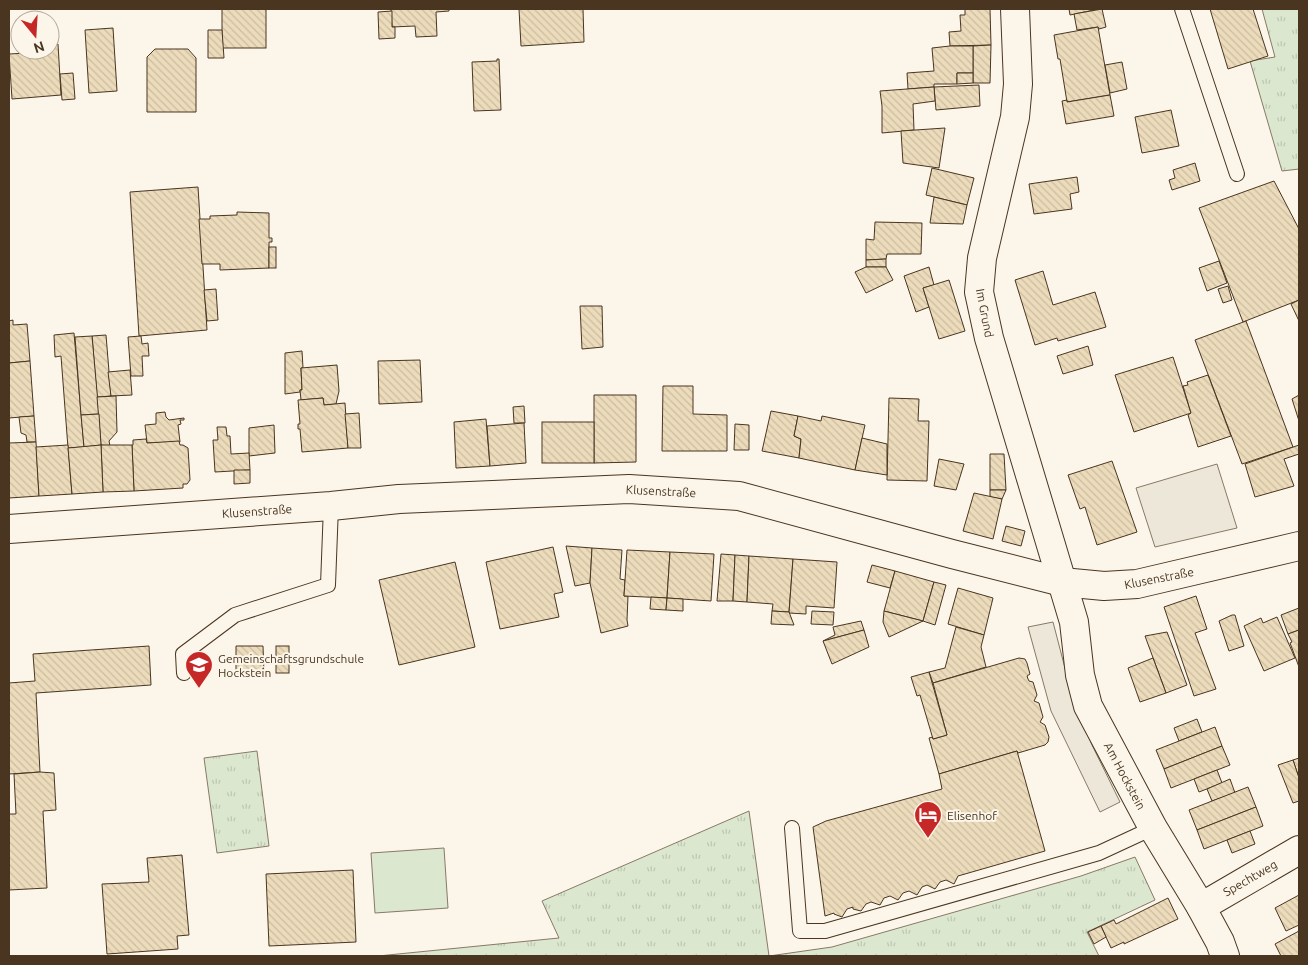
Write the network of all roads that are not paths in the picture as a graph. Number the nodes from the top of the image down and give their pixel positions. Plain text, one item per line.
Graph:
1 (1015, 9) edge
2 (1182, 9) edge
3 (1237, 174) dead end
4 (331, 506) junction
5 (9, 529) edge
6 (1299, 546) edge
7 (1062, 582) junction
8 (184, 673) dead end
9 (792, 828) dead end
10 (1153, 828) junction
11 (1299, 850) edge
12 (1201, 907) junction
13 (1225, 956) edge

1 - 7 street, Im Grund
2 - 3 lane
4 - 5 street, Klusenstraße
4 - 7 street, Klusenstraße
4 - 8 lane
6 - 7 street, Klusenstraße
7 - 10 street, Am Hockstein
9 - 10 lane
10 - 12 street, Am Hockstein
11 - 12 street, Spechtweg
12 - 13 street, Am Hockstein

